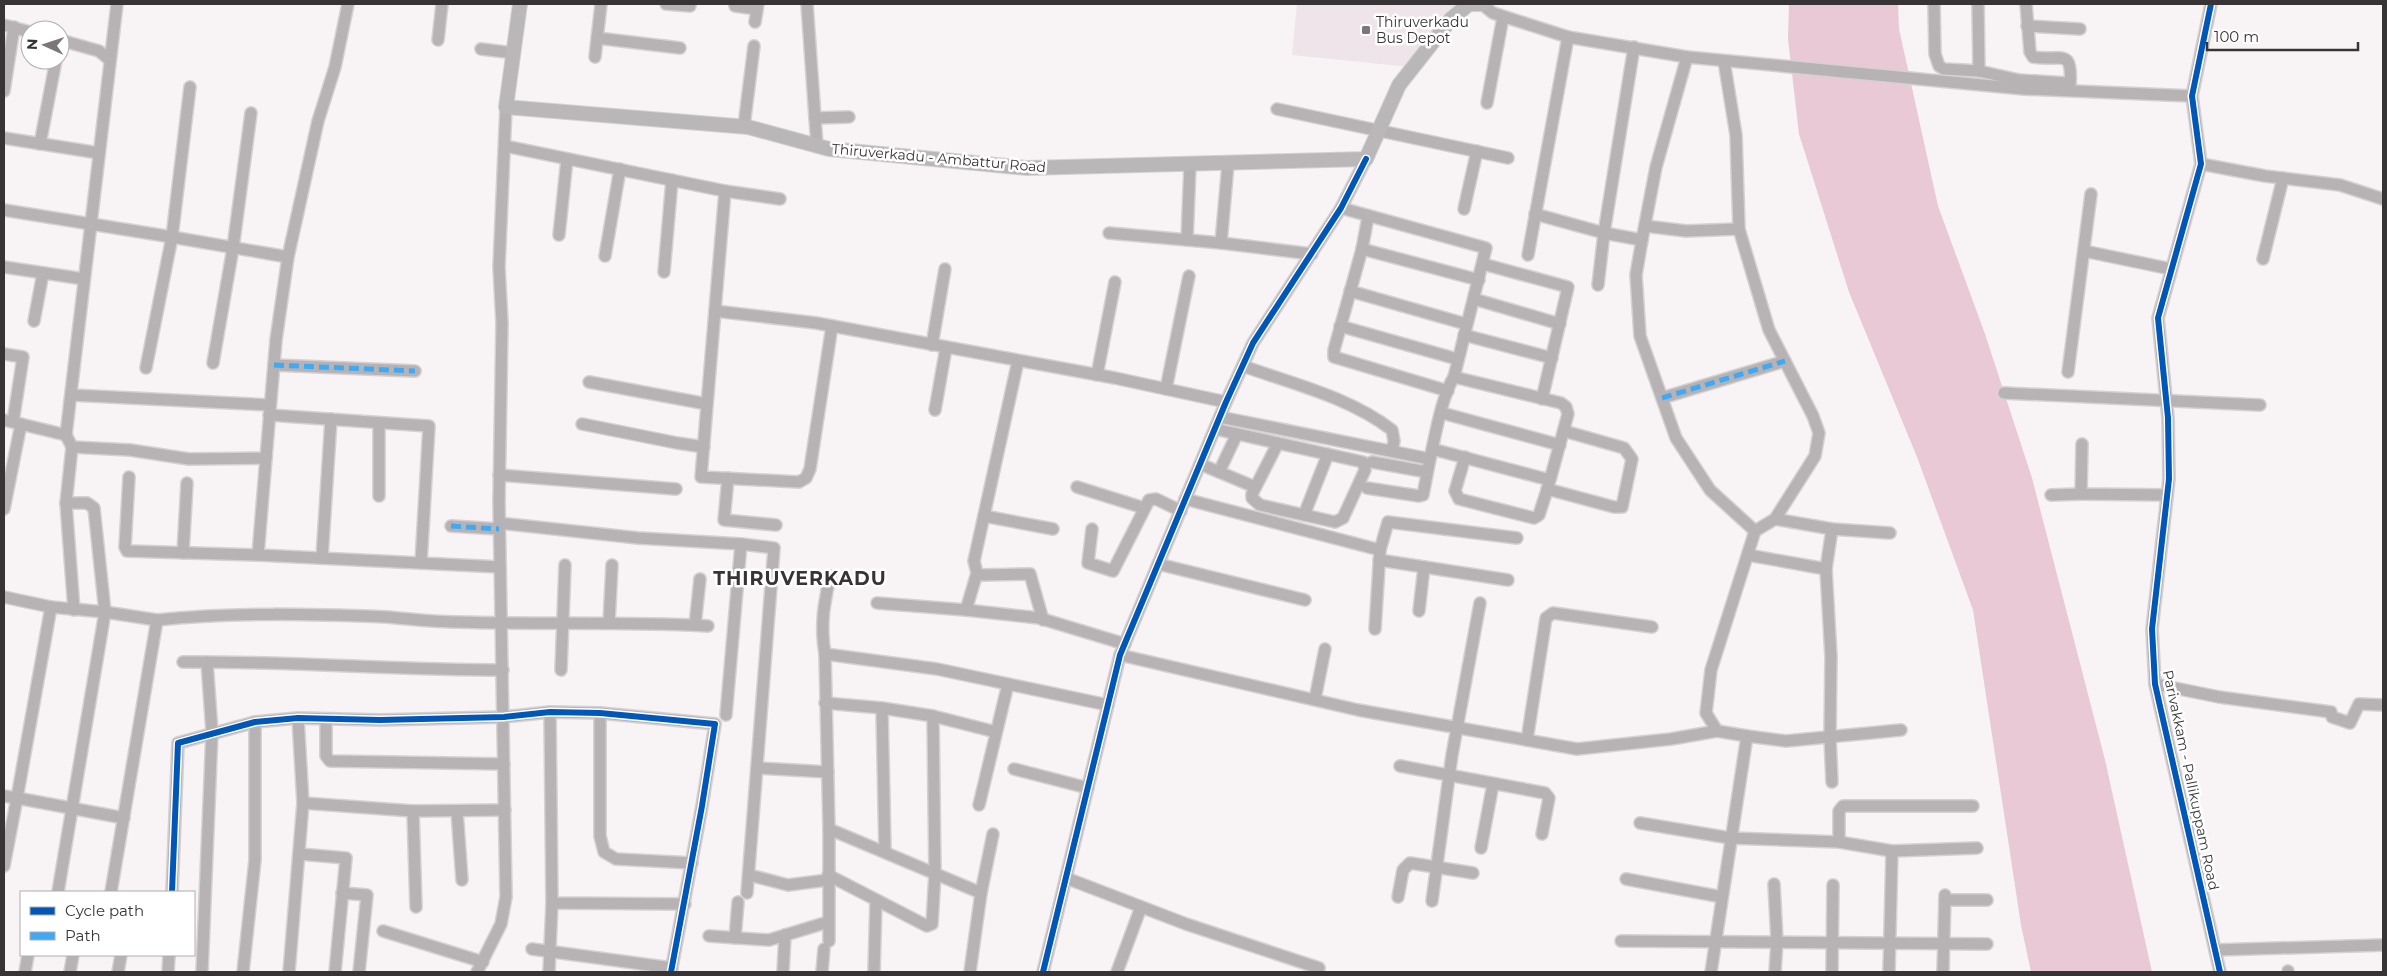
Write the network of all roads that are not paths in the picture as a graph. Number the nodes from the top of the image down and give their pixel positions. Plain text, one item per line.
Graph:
1 (117, 4) edge
2 (348, 4) edge
3 (442, 4) edge
4 (520, 4) edge
5 (601, 4) edge
6 (666, 4) edge
7 (807, 4) edge
8 (1475, 4) edge
9 (1934, 4) edge
10 (1978, 4) edge
11 (2026, 4) edge
12 (2211, 4) edge
13 (690, 6) dead end
14 (735, 6) dead end
15 (758, 6) edge
16 (1503, 17) junction
17 (755, 22) dead end
18 (9, 26) edge
19 (2028, 26) junction
20 (2080, 29) dead end
21 (1568, 37) junction
22 (597, 38) junction
23 (438, 40) dead end
24 (70, 43) edge
25 (754, 46) dead end
26 (1634, 47) junction
27 (680, 48) dead end
28 (481, 49) dead end
29 (514, 53) junction
30 (595, 57) dead end
31 (1687, 58) junction
32 (110, 60) junction
33 (1724, 61) junction
34 (54, 70) edge
35 (1979, 71) junction
36 (190, 87) dead end
37 (2070, 88) junction
38 (4, 91) edge
39 (2192, 96) junction
40 (1487, 103) dead end
41 (506, 107) junction
42 (1277, 108) dead end
43 (251, 114) dead end
44 (849, 117) dead end
45 (815, 118) junction
46 (744, 126) junction
47 (1378, 130) junction
48 (4, 138) edge
49 (40, 144) junction
50 (505, 146) junction
51 (817, 146) junction
52 (1477, 151) junction
53 (99, 154) junction
54 (567, 158) junction
55 (1508, 158) dead end
56 (1366, 159) junction
57 (1228, 164) junction
58 (2201, 164) junction
59 (1190, 165) junction
60 (620, 169) junction
61 (2283, 178) junction
62 (672, 180) junction
63 (725, 191) junction
64 (2091, 194) dead end
65 (780, 198) dead end
66 (2383, 199) edge
67 (1342, 208) junction
68 (1464, 209) dead end
69 (4, 210) edge
70 (1535, 214) junction
71 (1368, 217) junction
72 (91, 223) junction
73 (1645, 226) junction
74 (1738, 229) junction
75 (1109, 233) dead end
76 (1604, 233) junction
77 (559, 235) dead end
78 (172, 237) junction
79 (1187, 240) junction
80 (1642, 240) junction
81 (1221, 243) junction
82 (233, 248) junction
83 (1362, 249) junction
84 (2084, 252) junction
85 (1312, 254) junction
86 (1528, 255) dead end
87 (604, 256) dead end
88 (288, 257) junction
89 (2263, 259) dead end
90 (1483, 264) junction
91 (4, 267) edge
92 (945, 269) dead end
93 (2171, 269) junction
94 (664, 272) dead end
95 (43, 273) junction
96 (1190, 276) dead end
97 (84, 279) junction
98 (1479, 280) junction
99 (1115, 282) dead end
100 (1598, 285) dead end
101 (1350, 292) junction
102 (1474, 299) junction
103 (715, 312) junction
104 (34, 321) dead end
105 (1560, 324) junction
106 (832, 326) junction
107 (1340, 326) junction
108 (1465, 330) junction
109 (932, 345) junction
110 (946, 348) junction
111 (4, 354) edge
112 (1552, 358) junction
113 (1457, 359) junction
114 (1018, 361) junction
115 (1785, 361) junction
116 (213, 363) dead end
117 (274, 365) junction
118 (1243, 366) junction
119 (146, 368) dead end
120 (415, 371) dead end
121 (2068, 372) dead end
122 (1096, 375) junction
123 (1454, 377) junction
124 (589, 382) dead end
125 (1166, 389) junction
126 (1448, 391) junction
127 (2004, 393) dead end
128 (71, 395) junction
129 (1542, 398) junction
130 (1662, 398) junction
131 (1226, 402) junction
132 (2166, 402) junction
133 (707, 404) junction
134 (2260, 405) dead end
135 (269, 410) junction
136 (935, 410) dead end
137 (1442, 413) junction
138 (1220, 417) junction
139 (331, 419) junction
140 (12, 422) edge
141 (379, 423) junction
142 (582, 424) dead end
143 (1215, 429) junction
144 (1564, 431) junction
145 (1236, 434) junction
146 (66, 435) junction
147 (1278, 443) junction
148 (2082, 444) dead end
149 (1560, 445) junction
150 (72, 446) junction
151 (704, 446) junction
152 (1392, 452) junction
153 (1328, 454) junction
154 (1431, 454) junction
155 (1465, 457) junction
156 (266, 458) junction
157 (1372, 462) dead end
158 (1200, 464) junction
159 (1219, 472) junction
160 (1427, 472) junction
161 (499, 475) junction
162 (129, 477) dead end
163 (728, 478) junction
164 (187, 483) dead end
165 (1549, 485) junction
166 (1077, 487) dead end
167 (1255, 487) junction
168 (1367, 488) dead end
169 (676, 489) dead end
170 (2081, 494) junction
171 (2051, 495) dead end
172 (2167, 495) junction
173 (379, 496) dead end
174 (1186, 499) junction
175 (66, 503) junction
176 (1144, 508) junction
177 (4, 509) edge
178 (1181, 510) junction
179 (1304, 515) junction
180 (984, 516) junction
181 (1775, 519) junction
182 (776, 524) dead end
183 (451, 526) dead end
184 (499, 526) junction
185 (1052, 529) dead end
186 (1092, 530) dead end
187 (1832, 530) junction
188 (1755, 531) junction
189 (1890, 533) dead end
190 (1517, 538) dead end
191 (740, 544) junction
192 (183, 553) junction
193 (1748, 554) junction
194 (258, 555) junction
195 (1379, 555) junction
196 (322, 558) junction
197 (421, 563) junction
198 (1158, 564) junction
199 (565, 565) dead end
200 (612, 565) dead end
201 (500, 567) junction
202 (1424, 567) junction
203 (1826, 569) junction
204 (977, 573) junction
205 (830, 576) dead end
206 (700, 579) dead end
207 (1508, 580) dead end
208 (4, 597) edge
209 (1305, 600) dead end
210 (876, 603) dead end
211 (1480, 603) dead end
212 (51, 607) junction
213 (74, 610) junction
214 (966, 610) junction
215 (1419, 611) dead end
216 (105, 612) junction
217 (156, 620) junction
218 (1043, 620) junction
219 (563, 623) junction
220 (609, 623) junction
221 (501, 624) junction
222 (695, 625) junction
223 (708, 626) dead end
224 (1652, 627) dead end
225 (1375, 628) dead end
226 (1125, 644) junction
227 (1324, 649) dead end
228 (825, 654) junction
229 (1120, 656) junction
230 (183, 662) dead end
231 (208, 662) junction
232 (503, 670) junction
233 (561, 670) dead end
234 (1008, 684) junction
235 (2156, 684) junction
236 (1315, 700) junction
237 (825, 703) junction
238 (1108, 705) junction
239 (2383, 705) edge
240 (882, 708) junction
241 (550, 712) junction
242 (600, 713) junction
243 (726, 715) dead end
244 (933, 716) junction
245 (504, 717) junction
246 (298, 718) junction
247 (326, 719) junction
248 (255, 722) junction
249 (1458, 728) junction
250 (1901, 730) dead end
251 (1717, 731) junction
252 (212, 732) junction
253 (996, 732) junction
254 (1830, 735) junction
255 (1747, 736) junction
256 (1526, 740) junction
257 (504, 764) junction
258 (1400, 766) dead end
259 (757, 768) junction
260 (1014, 769) dead end
261 (828, 772) junction
262 (1450, 777) junction
263 (1832, 782) dead end
264 (1494, 784) junction
265 (1088, 788) junction
266 (4, 796) edge
267 (17, 798) junction
268 (303, 803) junction
269 (979, 805) dead end
270 (1973, 806) dead end
271 (72, 808) junction
272 (505, 810) junction
273 (413, 811) junction
274 (457, 811) junction
275 (124, 818) junction
276 (1640, 823) dead end
277 (829, 829) junction
278 (993, 834) dead end
279 (1542, 834) dead end
280 (1730, 838) junction
281 (1839, 842) junction
282 (1481, 848) dead end
283 (1977, 848) dead end
284 (884, 851) junction
285 (1892, 852) junction
286 (299, 854) junction
287 (692, 863) junction
288 (4, 866) edge
289 (1437, 867) junction
290 (935, 873) junction
291 (1473, 873) dead end
292 (749, 875) junction
293 (828, 877) junction
294 (1066, 878) junction
295 (1626, 879) dead end
296 (462, 880) dead end
297 (1774, 884) dead end
298 (1833, 885) dead end
299 (58, 891) edge
300 (111, 891) edge
301 (172, 891) edge
302 (342, 893) junction
303 (747, 893) dead end
304 (981, 893) junction
305 (1398, 897) dead end
306 (1722, 897) junction
307 (876, 900) junction
308 (1987, 900) dead end
309 (1432, 901) dead end
310 (738, 902) dead end
311 (552, 903) junction
312 (685, 904) junction
313 (1141, 907) junction
314 (416, 908) dead end
315 (828, 922) junction
316 (383, 932) dead end
317 (784, 935) junction
318 (709, 936) dead end
319 (735, 938) junction
320 (1621, 941) dead end
321 (1777, 941) junction
322 (1716, 942) junction
323 (1833, 943) junction
324 (1891, 943) junction
325 (1944, 944) junction
326 (1987, 944) dead end
327 (2383, 945) edge
328 (532, 949) dead end
329 (2215, 950) junction
330 (550, 951) junction
331 (28, 956) edge
332 (74, 956) edge
333 (121, 956) edge
334 (169, 956) edge
335 (480, 967) edge
336 (1319, 968) dead end
337 (672, 970) edge
338 (25, 972) edge
339 (70, 972) edge
340 (118, 972) edge
341 (168, 972) edge
342 (202, 972) edge
343 (244, 972) edge
344 (289, 972) edge
345 (335, 972) edge
346 (359, 972) edge
347 (549, 972) edge
348 (784, 972) edge
349 (822, 972) edge
350 (874, 972) edge
351 (970, 972) edge
352 (1043, 972) edge
353 (1117, 972) edge
354 (1711, 972) edge
355 (1775, 972) edge
356 (1832, 972) edge
357 (1889, 972) edge
358 (1943, 972) edge
359 (2220, 972) edge

1 - 32 street
2 - 88 street
3 - 23 street
4 - 29 main road
5 - 22 street
6 - 13 street
7 - 45 street
8 - 16 street
8 - 47 main road
9 - 35 street
10 - 35 street
11 - 19 street
12 - 39 street
14 - 15 street
15 - 17 street
16 - 21 street
16 - 40 street
18 - 38 street
19 - 20 street
19 - 37 street
21 - 26 street
21 - 70 street
22 - 27 street
22 - 30 street
24 - 32 street
25 - 46 street
26 - 31 street
26 - 76 street
28 - 29 street
29 - 41 main road
31 - 33 street
31 - 73 street
32 - 53 street
33 - 37 street
33 - 74 street
34 - 49 street
35 - 37 street
36 - 78 street
37 - 39 street
39 - 58 street
41 - 46 main road, Thiruverkadu - Ambattur Road
41 - 50 street
42 - 47 street
43 - 82 street
44 - 45 street
45 - 51 street
46 - 51 main road, Thiruverkadu - Ambattur Road
47 - 52 street
47 - 56 main road
48 - 49 street
49 - 53 street
50 - 54 street
50 - 161 street
51 - 59 main road, Thiruverkadu - Ambattur Road
52 - 55 street
52 - 68 street
53 - 72 street
54 - 60 street
54 - 77 street
56 - 57 main road, Thiruverkadu - Ambattur Road
56 - 67 street
57 - 59 main road, Thiruverkadu - Ambattur Road
57 - 81 street
58 - 61 street
58 - 93 street, Parivakkam - Pallikuppam Road
59 - 79 street
60 - 62 street
60 - 87 street
61 - 66 street
61 - 89 street
62 - 63 street
62 - 94 street
63 - 65 street
63 - 103 street
64 - 84 street
67 - 71 street
67 - 85 street
69 - 72 street
70 - 76 street
70 - 86 street
71 - 83 street
71 - 90 street
72 - 78 street
72 - 97 street
73 - 74 street
73 - 80 street
74 - 115 street
75 - 79 street
76 - 80 street
76 - 100 street
78 - 82 street
78 - 119 street
79 - 81 street
80 - 130 street
81 - 85 street
82 - 88 street
82 - 116 street
83 - 98 street
83 - 101 street
84 - 93 street
84 - 121 street
85 - 118 street
88 - 117 street
90 - 98 street
90 - 105 street
91 - 95 street
92 - 109 street
93 - 132 street, Parivakkam - Pallikuppam Road
95 - 97 street
95 - 104 street
96 - 125 street
97 - 128 street
98 - 102 street
99 - 122 street
101 - 107 street
101 - 108 street
102 - 105 street
102 - 108 street
103 - 106 street
103 - 133 street
105 - 112 street
106 - 109 street
106 - 163 street
107 - 113 street
107 - 126 street
108 - 112 street
108 - 113 street
109 - 110 street
110 - 114 street
110 - 136 street
111 - 140 street
112 - 129 street
113 - 123 street
114 - 122 street
114 - 180 street
115 - 130 street
115 - 181 street
117 - 120 street
117 - 135 street
118 - 131 street
118 - 152 street
122 - 125 street
123 - 126 street
123 - 129 street
124 - 133 street
125 - 131 street
126 - 137 street
127 - 132 street
128 - 135 street
128 - 146 street
129 - 144 street
130 - 188 street
131 - 138 street
132 - 134 street
132 - 172 street, Parivakkam - Pallikuppam Road
133 - 151 street
135 - 139 street
135 - 156 street
137 - 149 street
137 - 154 street
138 - 143 street
138 - 152 street
139 - 141 street
139 - 196 street
140 - 146 street
140 - 177 street
141 - 173 street
141 - 197 street
142 - 151 street
143 - 145 street
143 - 158 street
144 - 149 street
144 - 165 street
145 - 147 street
145 - 159 street
146 - 150 street
147 - 153 street
147 - 167 street
148 - 170 street
149 - 165 street
150 - 156 street
150 - 175 street
151 - 163 street
152 - 154 street
153 - 179 street
153 - 179 street
154 - 155 street
154 - 160 street
155 - 165 street
155 - 165 street
156 - 194 street
157 - 160 street
158 - 159 street
158 - 174 street
159 - 167 street
160 - 168 street
161 - 169 street
161 - 184 street
162 - 192 street
163 - 182 street
164 - 192 street
166 - 176 street
167 - 179 street
170 - 171 street
170 - 172 street
172 - 235 street, Parivakkam - Pallikuppam Road
174 - 178 street
174 - 195 street
175 - 213 street
175 - 216 street
176 - 178 street
176 - 186 street
178 - 198 street
180 - 185 street
180 - 204 street
181 - 187 street
181 - 188 street
183 - 184 street
184 - 191 street
184 - 201 street
187 - 189 street
187 - 203 street
188 - 193 street
190 - 195 street
191 - 243 street
191 - 259 street
192 - 194 street
193 - 203 street
193 - 251 street
194 - 196 street
195 - 202 street
195 - 225 street
196 - 197 street
197 - 201 street
198 - 209 street
198 - 226 street
199 - 219 street
200 - 220 street
201 - 221 street
202 - 207 street
202 - 215 street
203 - 254 street
204 - 214 street
204 - 218 street
205 - 228 street
206 - 222 street
208 - 212 street
210 - 214 street
211 - 249 street
212 - 213 street
212 - 267 street
213 - 216 street
214 - 218 street
216 - 217 street
216 - 271 street
217 - 221 street
217 - 275 street
218 - 226 street
219 - 220 street
219 - 221 street
219 - 233 street
220 - 222 street
221 - 232 street
222 - 223 street
224 - 256 street
226 - 229 street
227 - 236 street
228 - 234 street
228 - 237 street
229 - 236 street
229 - 238 street
230 - 231 street
231 - 232 street
231 - 252 street
232 - 245 street
234 - 238 street
234 - 253 street
235 - 239 street
235 - 329 street, Parivakkam - Pallikuppam Road
236 - 249 street
237 - 240 street
237 - 261 street
238 - 265 street
240 - 244 street
240 - 284 street
241 - 242 street
241 - 245 street
241 - 311 street
242 - 287 street
242 - 287 street
244 - 253 street
244 - 290 street
245 - 247 street
245 - 257 street
246 - 247 street
246 - 248 street
246 - 268 street
247 - 257 street
248 - 252 street
248 - 343 street
249 - 256 street
249 - 262 street
250 - 254 street
251 - 255 street
251 - 256 street
252 - 301 street
252 - 342 street
253 - 269 street
254 - 255 street
254 - 263 street
255 - 280 street
257 - 272 street
258 - 262 street
259 - 261 street
259 - 292 street
260 - 265 street
261 - 277 street
262 - 264 street
262 - 289 street
264 - 279 street
264 - 282 street
265 - 294 street
266 - 267 street
267 - 271 street
267 - 288 street
268 - 273 street
268 - 286 street
270 - 281 street
271 - 275 street
271 - 299 street
272 - 274 street
272 - 335 street
273 - 274 street
273 - 314 street
274 - 296 street
275 - 300 street
276 - 280 street
277 - 284 street
277 - 293 street
278 - 304 street
280 - 281 street
280 - 306 street
281 - 285 street
283 - 285 street
284 - 290 street
285 - 324 street
286 - 302 street
286 - 344 street
287 - 312 street
289 - 291 street
289 - 305 street
289 - 309 street
290 - 304 street
290 - 307 street
292 - 293 street
292 - 303 street
293 - 307 street
293 - 315 street
294 - 313 street
294 - 352 street
295 - 306 street
297 - 321 street
298 - 323 street
302 - 345 street
302 - 346 street
304 - 351 street
306 - 322 street
307 - 350 street
308 - 325 street
310 - 319 street
311 - 312 street
311 - 330 street
312 - 337 street
313 - 336 street
313 - 353 street
315 - 317 street
315 - 349 street
316 - 335 street
317 - 319 street
317 - 348 street
318 - 319 street
320 - 322 street
321 - 322 street
321 - 323 street
321 - 355 street
322 - 354 street
323 - 324 street
323 - 356 street
324 - 325 street
324 - 357 street
325 - 326 street
325 - 358 street
327 - 329 street
328 - 330 street
329 - 359 street, Parivakkam - Pallikuppam Road
330 - 337 street
330 - 347 street
331 - 338 street
332 - 339 street
333 - 340 street
334 - 341 street

